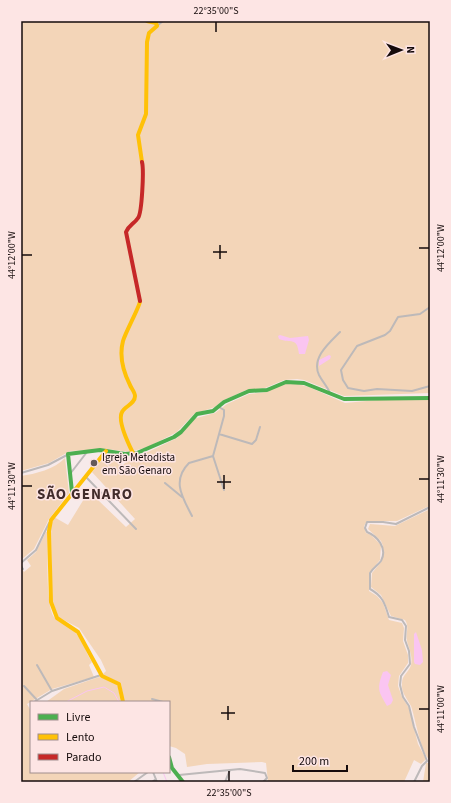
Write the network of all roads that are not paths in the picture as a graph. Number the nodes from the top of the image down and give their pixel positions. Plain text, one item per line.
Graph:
1 (147, 21) edge
2 (163, 21) edge
3 (156, 27) junction
4 (430, 307) edge
5 (340, 332) dead end
6 (430, 386) edge
7 (331, 394) junction
8 (430, 398) edge
9 (218, 407) junction
10 (260, 427) dead end
11 (219, 434) junction
12 (88, 451) junction
13 (106, 451) junction
14 (133, 454) junction
15 (67, 455) junction
16 (213, 456) junction
17 (21, 473) edge
18 (70, 475) junction
19 (85, 476) junction
20 (165, 483) dead end
21 (224, 490) dead end
22 (72, 492) junction
23 (182, 497) junction
24 (428, 508) dead end
25 (192, 516) dead end
26 (51, 520) junction
27 (136, 530) dead end
28 (21, 563) edge
29 (21, 566) edge
30 (23, 570) dead end
31 (37, 665) dead end
32 (100, 673) junction
33 (24, 686) dead end
34 (52, 691) junction
35 (37, 700) joint
36 (152, 700) dead end
37 (123, 701) edge
38 (158, 701) edge
39 (170, 762) edge
40 (428, 762) edge
41 (230, 770) junction
42 (147, 773) edge
43 (153, 773) edge
44 (178, 775) junction
45 (156, 779) junction
46 (134, 782) edge
47 (152, 782) edge
48 (157, 782) edge
49 (183, 782) edge
50 (225, 782) edge
51 (263, 782) edge
52 (414, 782) edge

1 - 3 street
2 - 3 street
3 - 14 street
4 - 6 street
5 - 7 street
7 - 8 street
7 - 9 street
9 - 11 street
9 - 14 street
10 - 11 street
11 - 16 street
12 - 13 street
12 - 15 street
12 - 18 street
13 - 14 street
13 - 19 street
15 - 17 street
15 - 18 street
16 - 21 street
16 - 23 street
18 - 22 street
19 - 22 street
19 - 27 street
20 - 23 street
22 - 26 street
23 - 25 street
24 - 40 street
26 - 28 street
26 - 32 street
29 - 30 street
31 - 34 street
32 - 34 street
32 - 37 street
33 - 35 street
34 - 35 street
36 - 38 street
39 - 44 street
40 - 52 street
41 - 44 street
41 - 50 street
41 - 51 street
42 - 46 street
43 - 45 street
44 - 49 street
45 - 47 street
45 - 48 street

